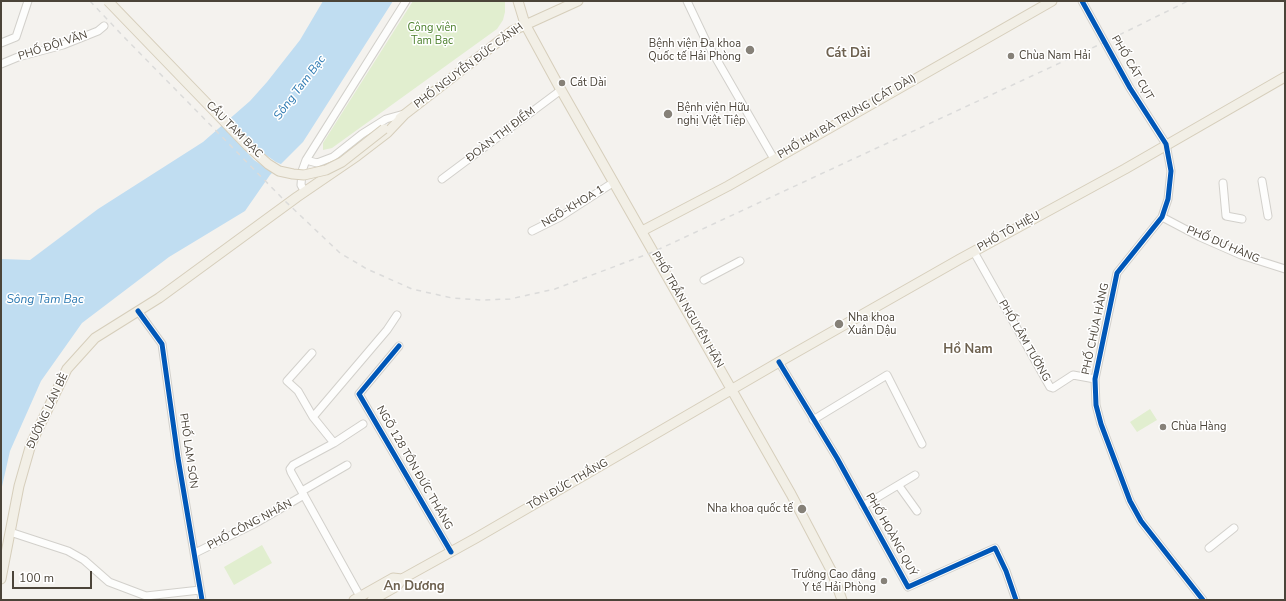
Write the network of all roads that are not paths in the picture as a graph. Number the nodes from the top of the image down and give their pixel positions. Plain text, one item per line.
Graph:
1 (28, 1) edge
2 (108, 1) edge
3 (406, 1) edge
4 (518, 1) edge
5 (578, 1) edge
6 (687, 1) edge
7 (1052, 1) edge
8 (1082, 1) edge
9 (525, 24) junction
10 (104, 26) dead end
11 (1, 43) edge
12 (1, 64) edge
13 (1285, 77) edge
14 (561, 90) junction
15 (405, 114) junction
16 (384, 129) joint
17 (1166, 144) junction
18 (774, 159) junction
19 (306, 160) junction
20 (442, 179) dead end
21 (1262, 181) dead end
22 (614, 182) junction
23 (1223, 183) dead end
24 (305, 192) junction
25 (1268, 216) dead end
26 (1162, 217) junction
27 (1242, 219) dead end
28 (532, 231) dead end
29 (642, 231) junction
30 (974, 252) junction
31 (740, 261) dead end
32 (1285, 269) edge
33 (704, 280) dead end
34 (138, 311) junction
35 (397, 316) dead end
36 (399, 346) dead end
37 (312, 353) dead end
38 (779, 362) junction
39 (1095, 379) junction
40 (733, 390) junction
41 (313, 417) junction
42 (813, 420) junction
43 (363, 424) dead end
44 (334, 443) junction
45 (922, 444) dead end
46 (347, 465) dead end
47 (915, 475) dead end
48 (899, 486) junction
49 (303, 493) junction
50 (863, 506) junction
51 (917, 511) dead end
52 (1234, 528) dead end
53 (10, 532) junction
54 (1209, 548) dead end
55 (451, 552) junction
56 (195, 553) junction
57 (1, 579) edge
58 (402, 579) junction
59 (200, 590) junction
60 (359, 599) edge
61 (202, 600) edge
62 (372, 600) edge
63 (842, 600) edge
64 (1016, 600) edge
65 (1203, 600) edge

1 - 11 street
2 - 16 main road, CẦU TAM BẠC, bridge
3 - 19 street
4 - 9 main road, PHỐ TRẦN NGUYÊN HÃN
5 - 9 main road, PHỐ NGUYỄN ĐỨC CẢNH
6 - 18 street
7 - 18 main road, PHỐ HAI BÀ TRƯNG (CÁT DÀI)
8 - 17 street, PHỐ CÁT CỤT
9 - 14 main road, PHỐ TRẦN NGUYÊN HÃN
9 - 15 main road, PHỐ NGUYỄN ĐỨC CẢNH
10 - 12 street, PHỐ ĐỘI VĂN
13 - 17 main road, PHỐ TÔ HIỆU
14 - 20 street, ĐOÀN THỊ ĐIỂM
14 - 22 main road, PHỐ TRẦN NGUYÊN HÃN
15 - 16 main road, PHỐ NGUYỄN ĐỨC CẢNH
15 - 19 street
15 - 24 main road, PHỐ NGUYỄN ĐỨC CẢNH
17 - 26 street, PHỐ CHÙA HÀNG
17 - 30 main road, PHỐ TÔ HIỆU
18 - 29 main road, PHỐ HAI BÀ TRƯNG (CÁT DÀI)
19 - 24 street
21 - 25 street
22 - 28 street, NGÕ-KHOA 1
22 - 29 main road, PHỐ TRẦN NGUYÊN HÃN
23 - 27 street
24 - 34 main road, ĐƯỜNG LÁN BÈ
26 - 32 street, PHỐ DƯ HÀNG
26 - 39 street, PHỐ CHÙA HÀNG
29 - 40 main road, PHỐ TRẦN NGUYÊN HÃN
30 - 38 main road, PHỐ TÔ HIỆU
30 - 39 street, PHỐ LÂM TƯỜNG
31 - 33 street
34 - 53 main road, ĐƯỜNG LÁN BÈ
34 - 56 street, PHỐ LAM SƠN
35 - 41 street
36 - 55 street, NGÕ 128 TÔN ĐỨC THẮNG
37 - 41 street
38 - 40 main road, PHỐ TÔ HIỆU
38 - 42 street, PHỐ HOÀNG QUÝ
39 - 65 street, PHỐ CHÙA HÀNG
40 - 55 main road, TÔN ĐỨC THẮNG
40 - 63 main road, PHỐ TRẦN NGUYÊN HÃN
41 - 44 street
42 - 45 street
42 - 50 street, PHỐ HOÀNG QUÝ
43 - 44 street
44 - 49 street
46 - 49 street, PHỐ CÔNG NHÂN
47 - 48 street
48 - 50 street
48 - 51 street
49 - 56 street, PHỐ CÔNG NHÂN
49 - 60 street
50 - 64 street, PHỐ HOÀNG QUÝ
52 - 54 street
53 - 57 main road, ĐƯỜNG LÁN BÈ
53 - 59 street
55 - 58 main road, TÔN ĐỨC THẮNG
56 - 59 street, PHỐ LAM SƠN
58 - 60 main road, TÔN ĐỨC THẮNG
58 - 62 main road, TÔN ĐỨC THẮNG
59 - 61 street, PHỐ LAM SƠN

